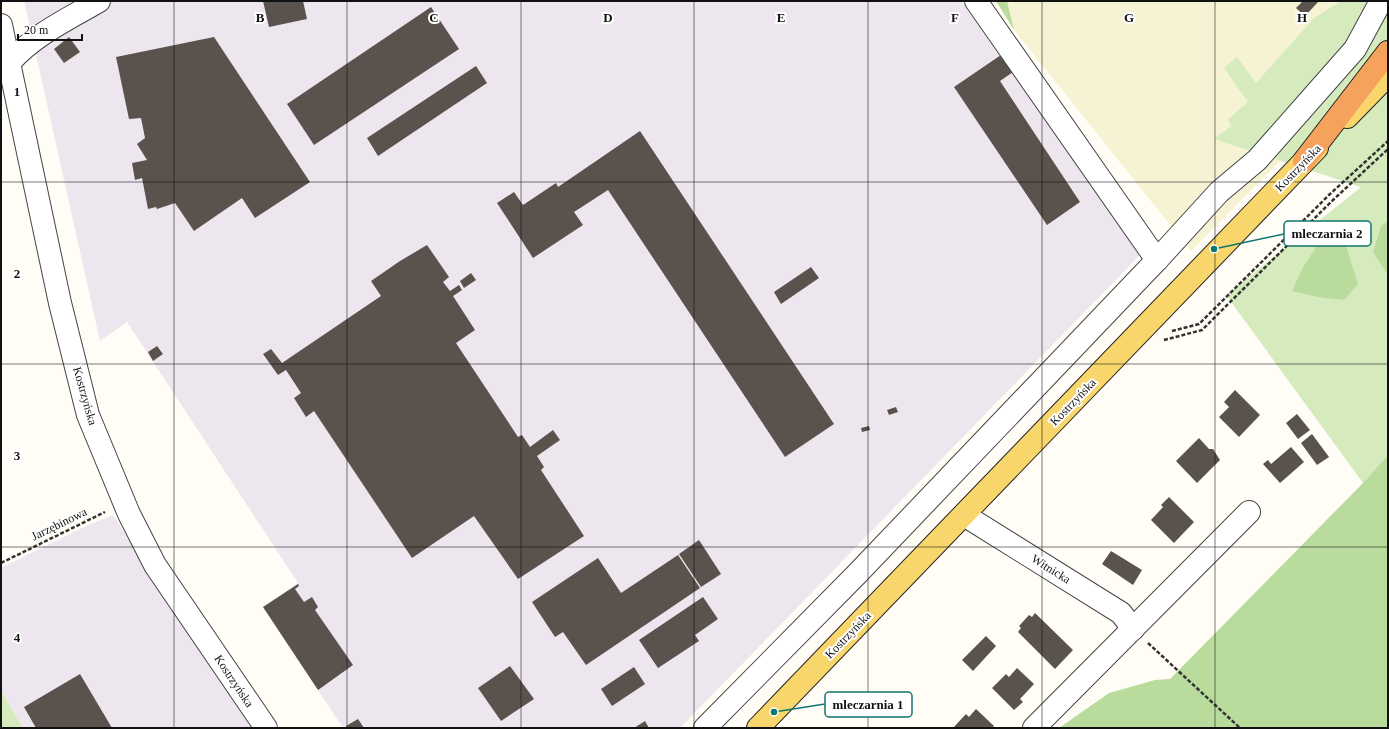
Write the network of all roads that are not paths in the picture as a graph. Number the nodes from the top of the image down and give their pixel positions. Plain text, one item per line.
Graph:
1 (99, 1) edge
2 (976, 1) edge
3 (1381, 1) edge
4 (1, 25) edge
5 (1388, 52) edge
6 (10, 62) junction
7 (1388, 75) edge
8 (1304, 161) junction
9 (1157, 260) junction
10 (1249, 512) dead end
11 (964, 515) junction
12 (1133, 629) junction
13 (266, 728) edge
14 (705, 728) edge
15 (758, 728) edge
16 (1034, 728) edge

1 - 6 street
2 - 9 street
3 - 9 street
4 - 6 street, Kostrzyńska
5 - 8 highway
6 - 13 street, Kostrzyńska
7 - 8 main road, Kostrzyńska
8 - 11 main road, Kostrzyńska
9 - 14 street
10 - 12 street
11 - 12 street, Witnicka
11 - 15 main road, Kostrzyńska
12 - 16 street

